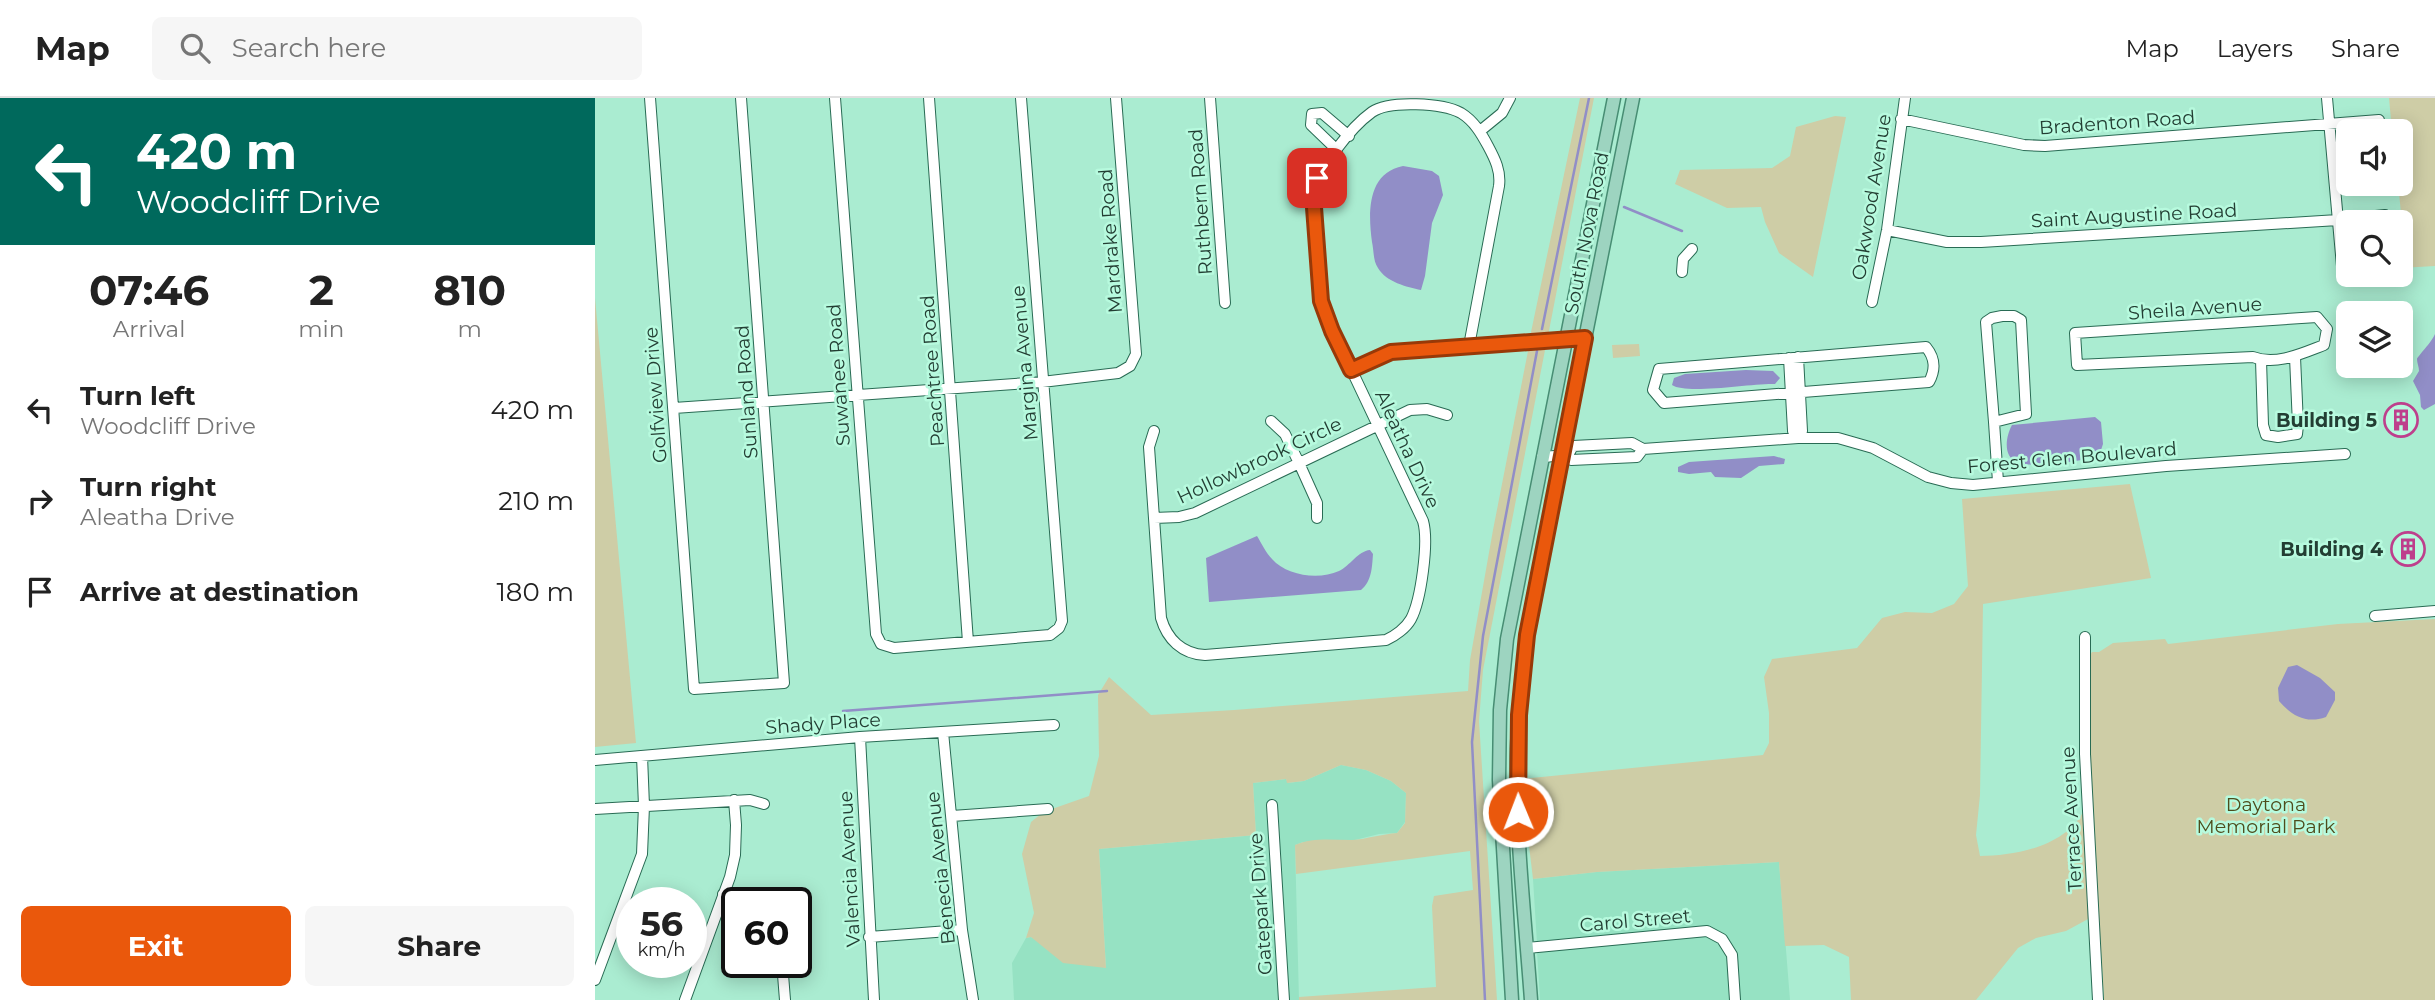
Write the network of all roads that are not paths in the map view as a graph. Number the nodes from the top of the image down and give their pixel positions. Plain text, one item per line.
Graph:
1 (650, 98) edge
2 (741, 98) edge
3 (835, 98) edge
4 (929, 98) edge
5 (1021, 98) edge
6 (1116, 98) edge
7 (1210, 98) edge
8 (1510, 98) edge
9 (1614, 98) edge
10 (1633, 98) edge
11 (1905, 98) edge
12 (2327, 98) edge
13 (1901, 119) junction
14 (2336, 123) edge
15 (2329, 124) junction
16 (1480, 131) junction
17 (1349, 136) junction
18 (1337, 150) junction
19 (1603, 154) junction
20 (1621, 158) junction
21 (2337, 210) edge
22 (2336, 220) edge
23 (1887, 230) junction
24 (1692, 249) dead end
25 (1682, 272) dead end
26 (1872, 302) dead end
27 (1226, 303) dead end
28 (1585, 338) junction
29 (1566, 339) junction
30 (1469, 346) junction
31 (2295, 357) junction
32 (1793, 358) junction
33 (2261, 360) junction
34 (1351, 370) junction
35 (1042, 382) junction
36 (951, 388) junction
37 (1796, 394) junction
38 (857, 395) junction
39 (764, 401) junction
40 (674, 408) junction
41 (1447, 415) dead end
42 (1272, 421) dead end
43 (1994, 422) junction
44 (1377, 425) junction
45 (1154, 431) dead end
46 (2283, 437) junction
47 (1798, 438) junction
48 (2345, 454) dead end
49 (1565, 455) junction
50 (1542, 457) junction
51 (2284, 457) junction
52 (1300, 463) junction
53 (1998, 482) junction
54 (1153, 518) junction
55 (1317, 518) dead end
56 (2435, 611) edge
57 (2375, 616) dead end
58 (2085, 637) dead end
59 (968, 642) junction
60 (1504, 673) junction
61 (1522, 674) junction
62 (694, 689) joint
63 (1054, 725) dead end
64 (943, 732) junction
65 (860, 737) junction
66 (642, 756) junction
67 (595, 760) edge
68 (734, 800) junction
69 (764, 804) dead end
70 (1272, 805) dead end
71 (644, 806) junction
72 (595, 809) edge
73 (1048, 809) dead end
74 (952, 816) junction
75 (725, 887) edge
76 (721, 900) edge
77 (962, 930) junction
78 (869, 937) junction
79 (1527, 948) junction
80 (783, 978) edge
81 (595, 980) edge
82 (685, 1000) edge
83 (785, 1000) edge
84 (874, 1000) edge
85 (973, 1000) edge
86 (1284, 1000) edge
87 (1512, 1000) edge
88 (1531, 1000) edge
89 (1735, 1000) edge
90 (2098, 1000) edge

1 - 40 street, Golfview Drive
2 - 39 street, Sunland Road
3 - 38 street, Suwanee Road
4 - 36 street, Peachtree Road
5 - 35 street, Margina Avenue
6 - 35 street, Mardrake Road
7 - 27 street, Ruthbern Road
8 - 16 street
9 - 19 main road, South Nova Road
10 - 20 main road, South Nova Road
11 - 13 street, Oakwood Avenue
12 - 15 street
13 - 15 street, Bradenton Road
13 - 23 street, Oakwood Avenue
14 - 15 street, Bradenton Road
15 - 21 street
16 - 17 street, Aleatha Drive
16 - 30 street, Aleatha Drive
17 - 18 street, Aleatha Drive
17 - 18 street
18 - 34 street, Aleatha Drive
19 - 20 street
19 - 29 main road, South Nova Road
20 - 28 main road, South Nova Road
22 - 23 street, Saint Augustine Road
23 - 26 street, Oakwood Avenue
24 - 25 street
28 - 29 street
28 - 49 main road, South Nova Road
29 - 30 street
29 - 50 main road, South Nova Road
30 - 34 street
31 - 33 street, Sheila Avenue
31 - 33 street, Sheila Avenue
31 - 46 street
32 - 37 street
32 - 37 street
32 - 37 street
33 - 46 street
34 - 44 street, Aleatha Drive
35 - 36 street
35 - 59 street, Margina Avenue
36 - 38 street
36 - 59 street, Peachtree Road
37 - 47 street
38 - 39 street
38 - 59 street, Suwanee Road
39 - 40 street
39 - 62 street, Sunland Road
40 - 62 street, Golfview Drive
41 - 44 street, Hollowbrook Circle
42 - 52 street
43 - 43 street
43 - 53 street
44 - 52 street, Hollowbrook Circle
44 - 54 street, Aleatha Drive
45 - 54 street, Aleatha Drive
46 - 51 street
47 - 49 street, Forest Glen Boulevard
47 - 53 street, Forest Glen Boulevard
48 - 51 street, Forest Glen Boulevard
49 - 50 street
49 - 61 main road, South Nova Road
50 - 60 main road, South Nova Road
51 - 53 street, Forest Glen Boulevard
52 - 54 street, Hollowbrook Circle
52 - 55 street
56 - 57 street
58 - 90 street, Terrace Avenue
60 - 61 street
60 - 87 main road, South Nova Road
61 - 79 main road, South Nova Road
63 - 64 street, Shady Place
64 - 65 street, Shady Place
64 - 74 street, Benecia Avenue
65 - 66 street, Shady Place
65 - 78 street, Valencia Avenue
66 - 67 street, Shady Place
66 - 71 street
68 - 69 street
68 - 71 street
68 - 75 street
70 - 86 street, Gatepark Drive
71 - 72 street
71 - 81 street
73 - 74 street
74 - 77 street, Benecia Avenue
76 - 82 street
77 - 78 street
77 - 85 street, Benecia Avenue
78 - 84 street, Valencia Avenue
79 - 88 main road, South Nova Road
79 - 89 street, Carol Street
80 - 83 street

